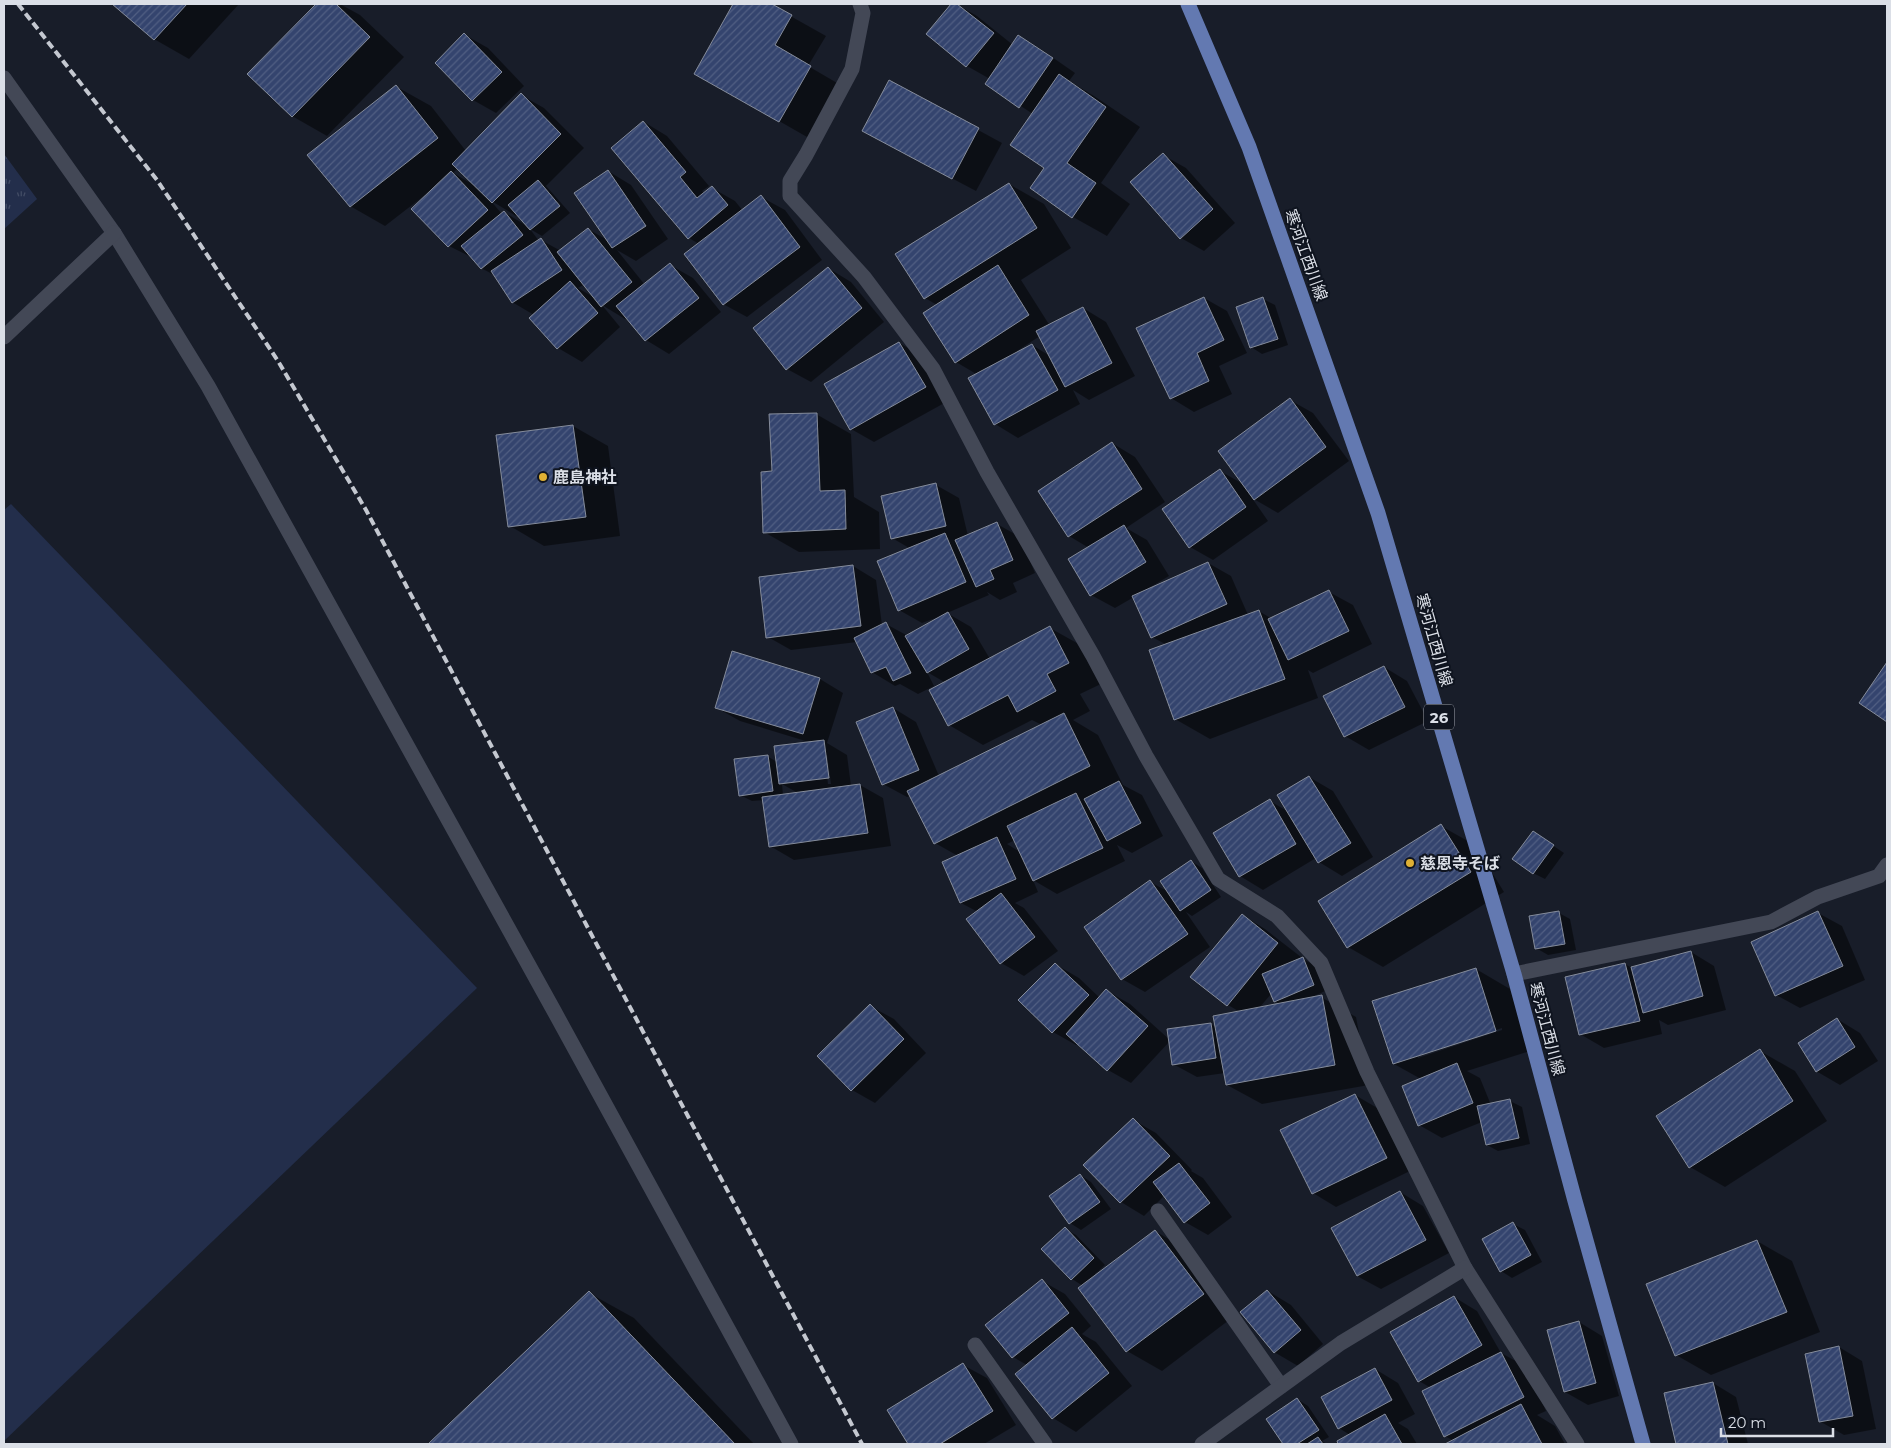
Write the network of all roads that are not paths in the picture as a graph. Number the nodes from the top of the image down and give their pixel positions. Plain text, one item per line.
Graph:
1 (860, 4) edge
2 (1188, 4) edge
3 (4, 78) edge
4 (114, 233) junction
5 (4, 337) edge
6 (1887, 865) edge
7 (1514, 974) junction
8 (1158, 1211) dead end
9 (1465, 1268) junction
10 (975, 1345) dead end
11 (1281, 1386) junction
12 (790, 1444) edge
13 (1045, 1444) edge
14 (1202, 1444) edge
15 (1577, 1444) edge
16 (1643, 1444) edge

1 - 9 street
2 - 7 main road, 寒河江西川線 / 26
3 - 4 street
4 - 5 street
4 - 12 street
6 - 7 street
7 - 16 main road, 寒河江西川線 / 26
8 - 11 street
9 - 11 street
9 - 15 street
10 - 13 street
11 - 14 street

